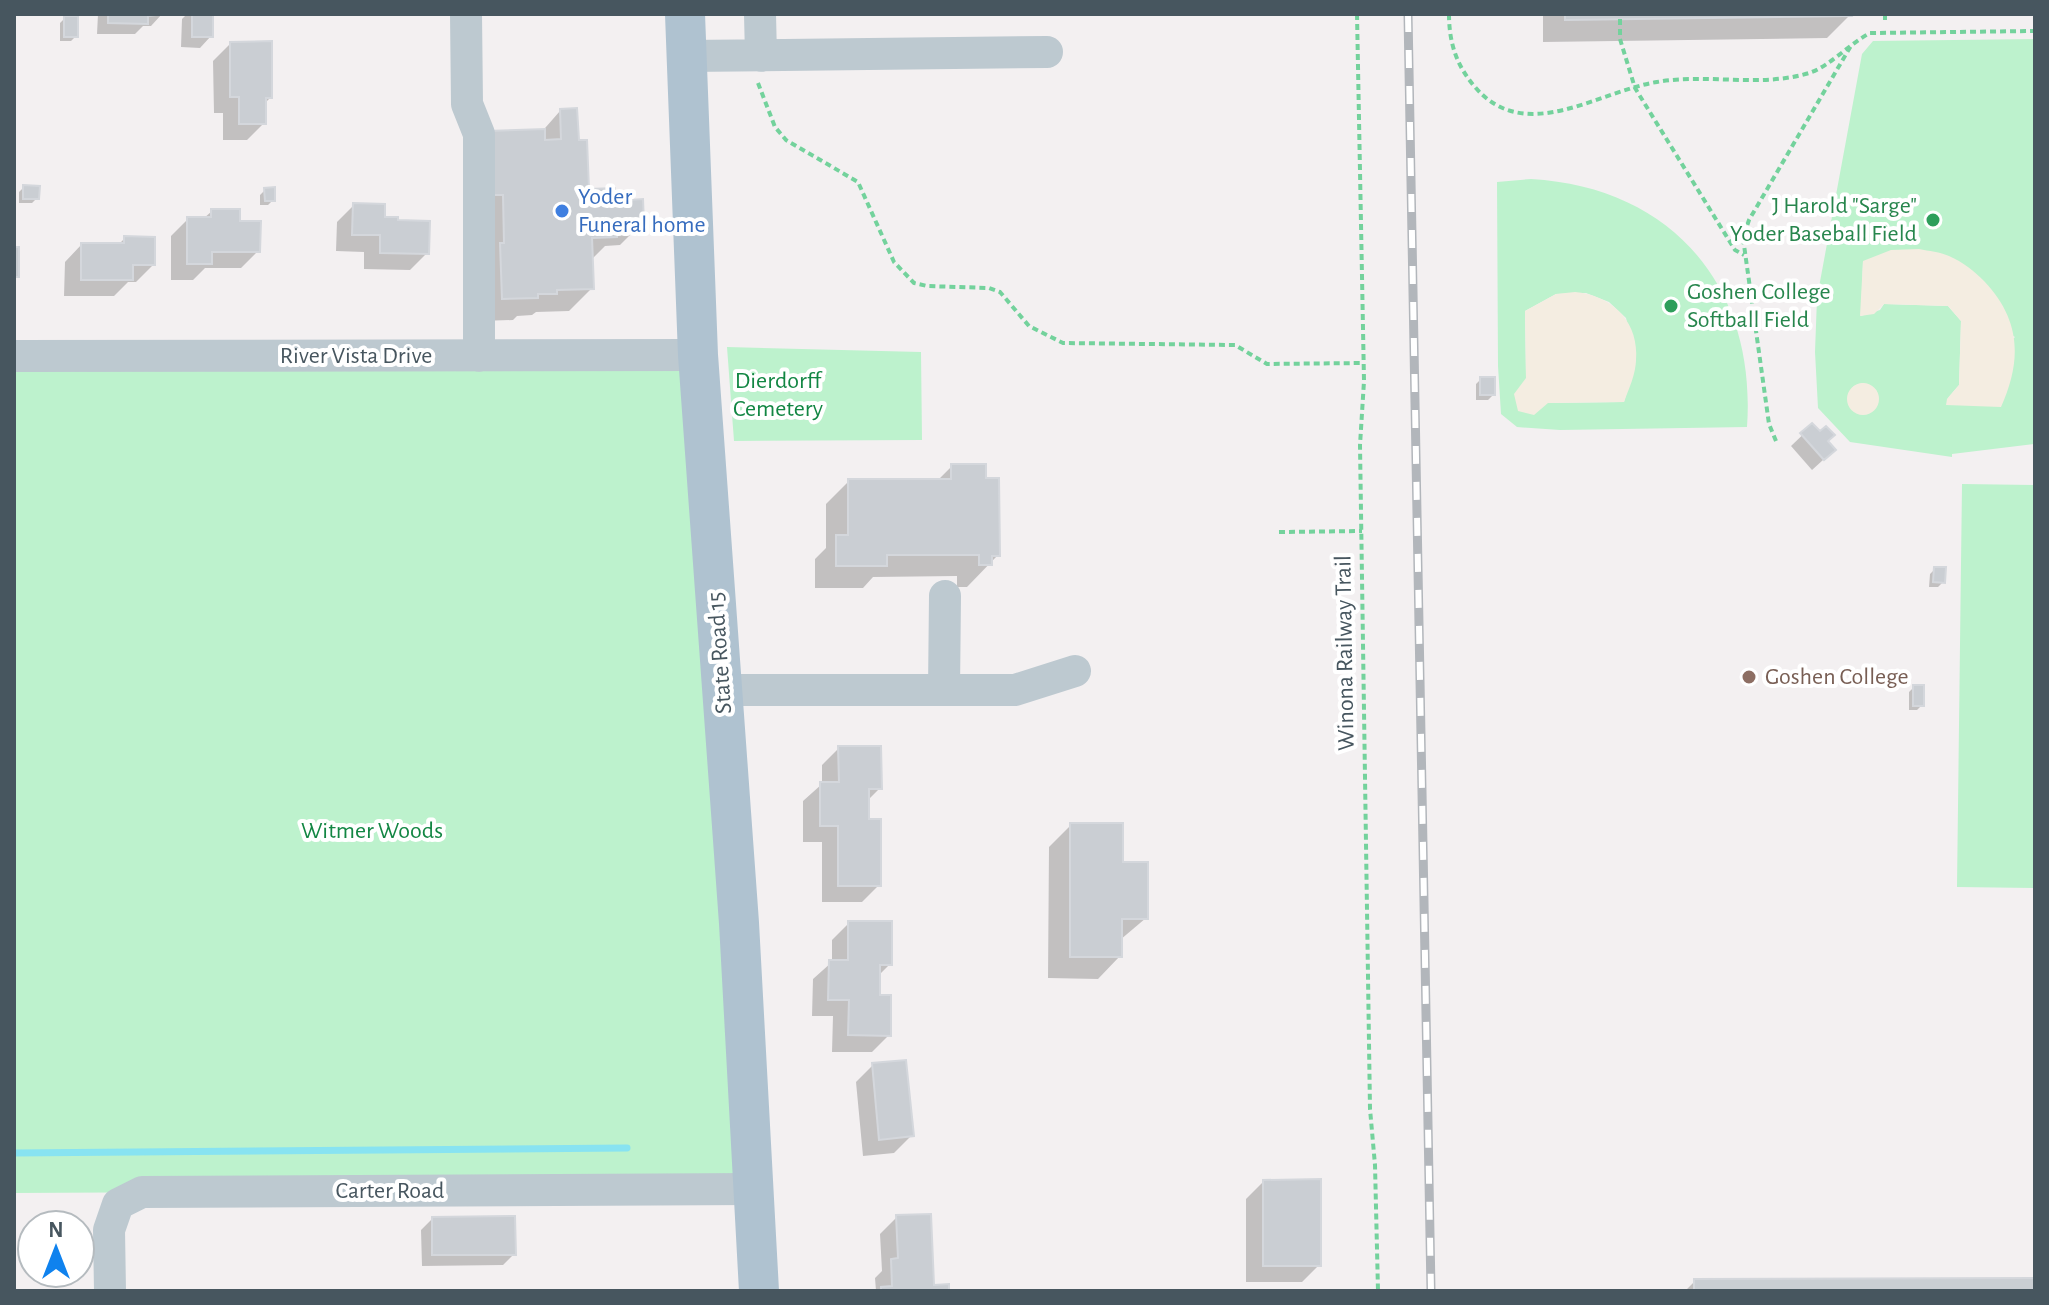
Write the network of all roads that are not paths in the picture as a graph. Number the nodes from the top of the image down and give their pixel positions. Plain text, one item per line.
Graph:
1 (466, 14) edge
2 (685, 14) edge
3 (760, 14) edge
4 (1047, 52) dead end
5 (686, 56) junction
6 (756, 56) junction
7 (698, 355) junction
8 (14, 356) edge
9 (479, 356) junction
10 (945, 596) dead end
11 (1075, 671) dead end
12 (722, 690) junction
13 (944, 690) junction
14 (753, 1189) junction
15 (110, 1291) edge
16 (759, 1291) edge

1 - 9 street
2 - 5 main road, State Road 15
3 - 6 street
4 - 6 street
5 - 6 street
5 - 7 main road, State Road 15
7 - 9 street, River Vista Drive
7 - 12 main road, State Road 15
8 - 9 street, River Vista Drive
10 - 13 street
11 - 13 street
12 - 13 street
12 - 14 main road, State Road 15
14 - 15 street, Carter Road
14 - 16 main road, State Road 15

